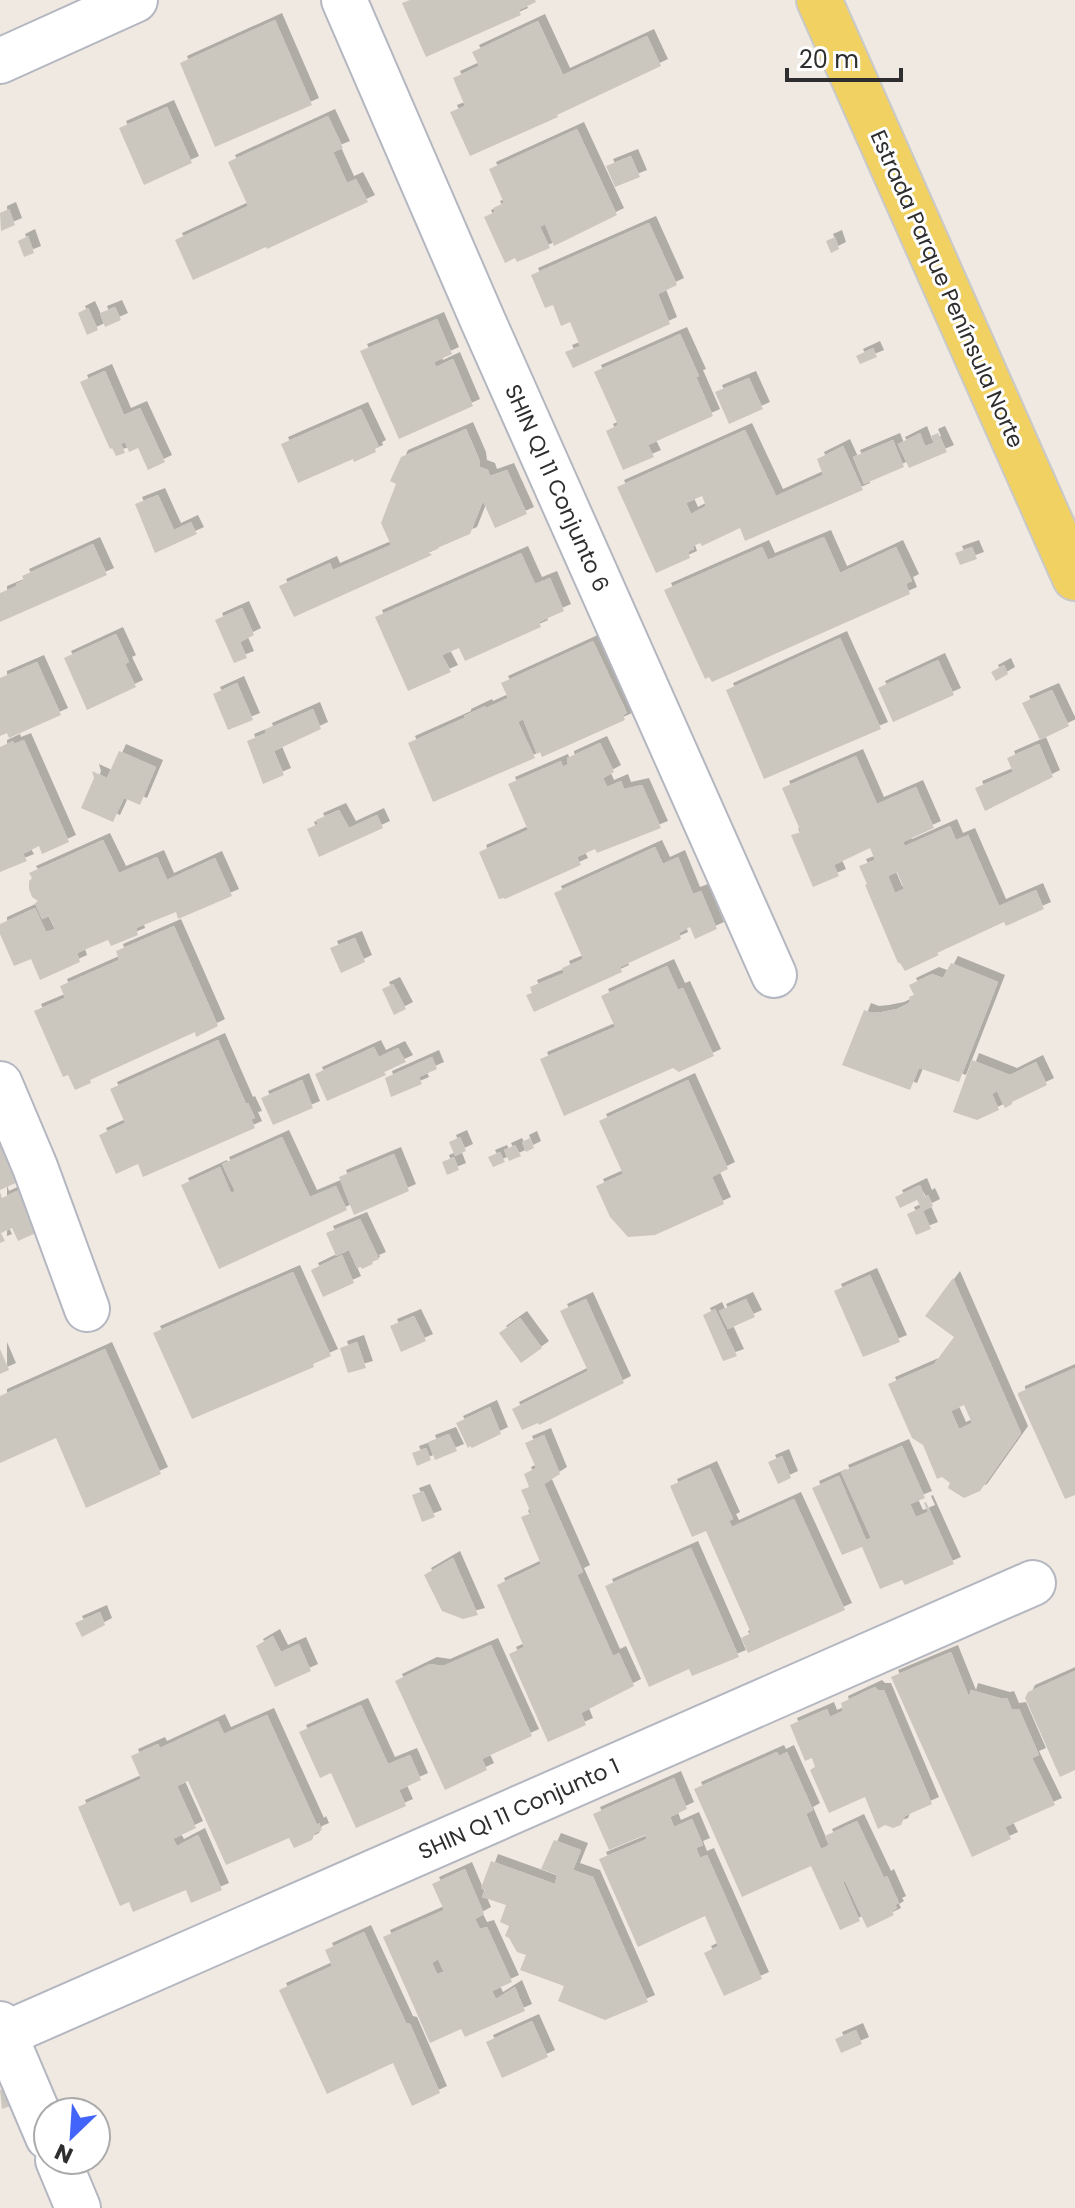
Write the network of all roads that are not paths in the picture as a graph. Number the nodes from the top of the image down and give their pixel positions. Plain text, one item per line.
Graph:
1 (135, 0) edge
2 (344, 0) edge
3 (819, 0) edge
4 (0, 61) edge
5 (1075, 578) edge
6 (774, 975) dead end
7 (0, 1084) edge
8 (87, 1309) dead end
9 (1033, 1583) dead end
10 (2, 2029) edge
11 (32, 2099) edge
12 (65, 2176) edge
13 (78, 2208) edge

1 - 4 street
2 - 6 street, SHIN QI 11 Conjunto 6
3 - 5 main road, Estrada Parque Península Norte
7 - 8 street
9 - 10 street, SHIN QI 11 Conjunto 1
10 - 11 street
12 - 13 street

